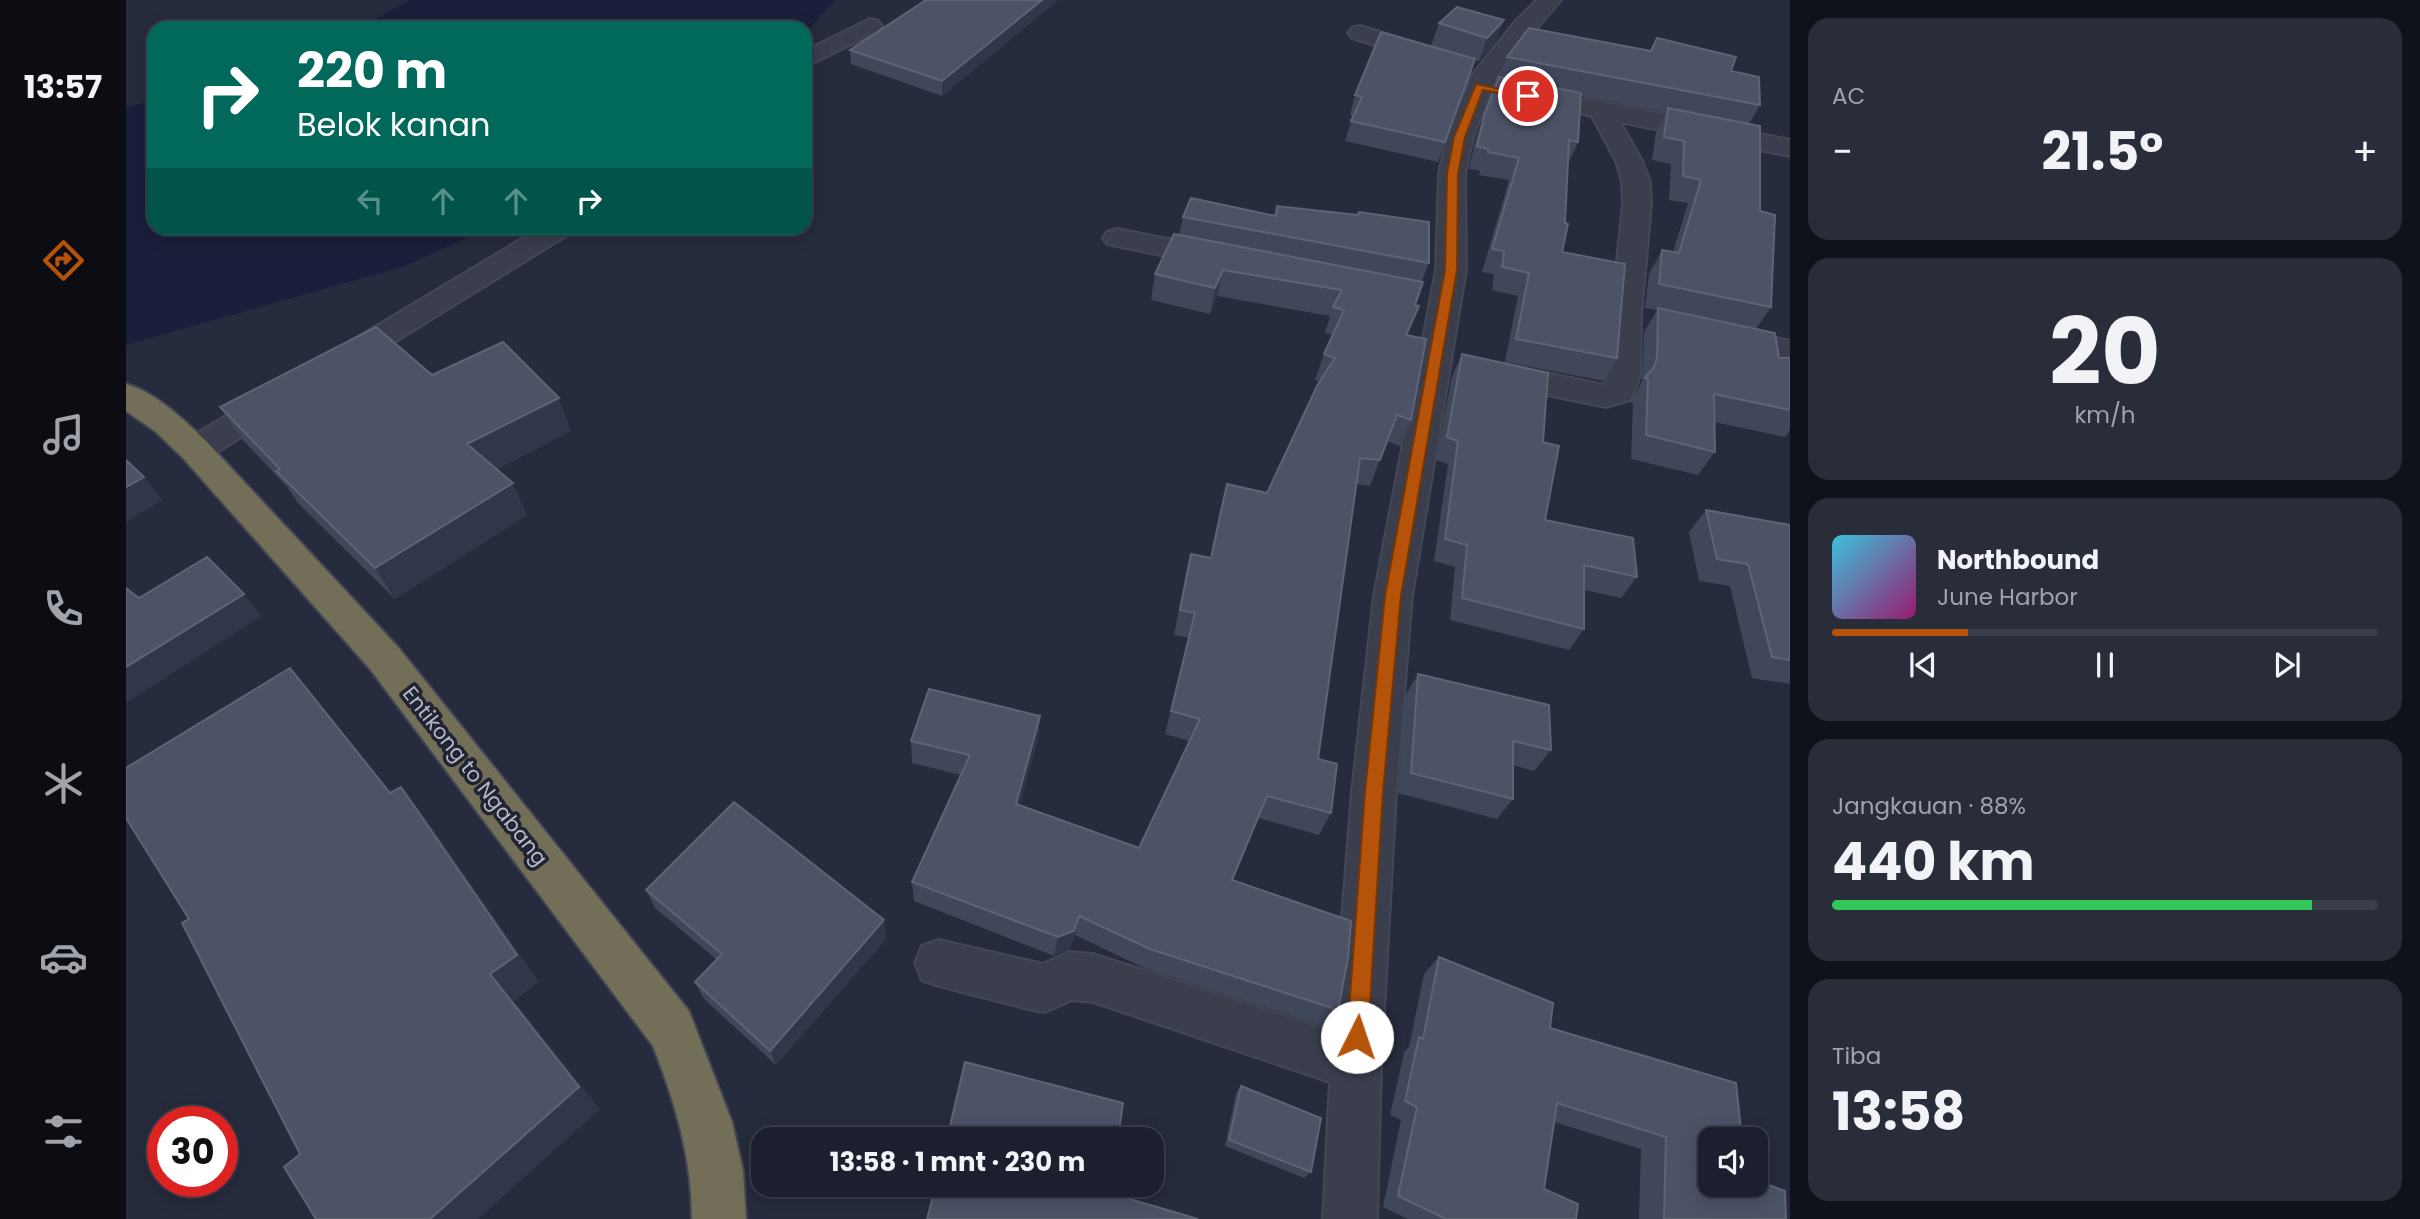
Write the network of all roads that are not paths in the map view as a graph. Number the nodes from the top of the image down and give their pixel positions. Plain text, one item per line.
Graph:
1 (1550, 0) edge
2 (870, 26) dead end
3 (1360, 33) dead end
4 (812, 56) edge
5 (1476, 76) junction
6 (1561, 102) edge
7 (1601, 110) junction
8 (1790, 148) edge
9 (548, 235) edge
10 (1117, 238) dead end
11 (1250, 264) edge
12 (1695, 330) edge
13 (1790, 351) edge
14 (1455, 364) junction
15 (126, 395) edge
16 (181, 437) junction
17 (939, 963) dead end
18 (1356, 1065) junction
19 (719, 1219) edge
20 (1350, 1219) edge

1 - 5 street
2 - 4 street
3 - 5 street
5 - 14 street
6 - 7 street
7 - 8 street
7 - 14 street
9 - 16 street
10 - 11 street
12 - 13 street
14 - 18 street
15 - 16 highway, Entikong to Ngabang
16 - 19 highway, Entikong to Ngabang
17 - 18 street
18 - 20 street

